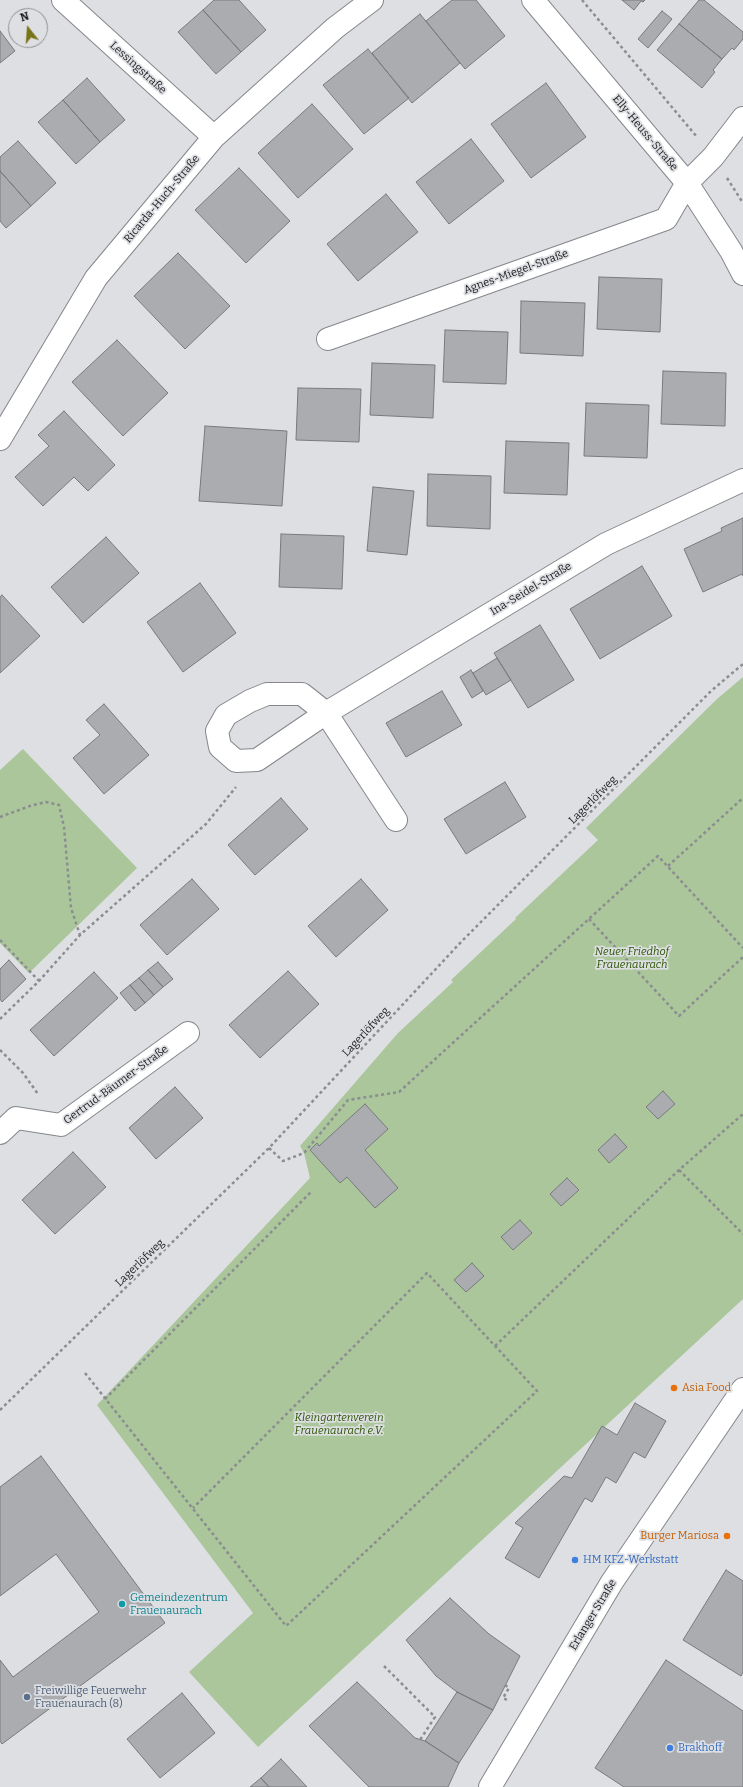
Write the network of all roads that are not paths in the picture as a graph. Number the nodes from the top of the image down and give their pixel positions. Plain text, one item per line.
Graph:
1 (62, 0) edge
2 (372, 0) edge
3 (540, 2) edge
4 (743, 118) edge
5 (214, 137) junction
6 (687, 183) junction
7 (743, 274) edge
8 (328, 339) dead end
9 (0, 437) edge
10 (743, 480) edge
11 (326, 713) junction
12 (396, 820) dead end
13 (188, 1033) dead end
14 (0, 1133) edge
15 (743, 1389) edge
16 (490, 1787) edge

1 - 5 street, Lessingstraße
2 - 5 street, Ricarda-Huch-Straße
3 - 6 street, Elly-Heuss-Straße
4 - 6 street, Agnes-Miegel-Straße
5 - 9 street, Ricarda-Huch-Straße
6 - 7 street, Elly-Heuss-Straße
6 - 8 street, Agnes-Miegel-Straße
10 - 11 street, Ina-Seidel-Straße
11 - 11 street, Ina-Seidel-Straße
11 - 12 street
13 - 14 street, Gertrud-Bäumer-Straße
15 - 16 street, Erlanger Straße

